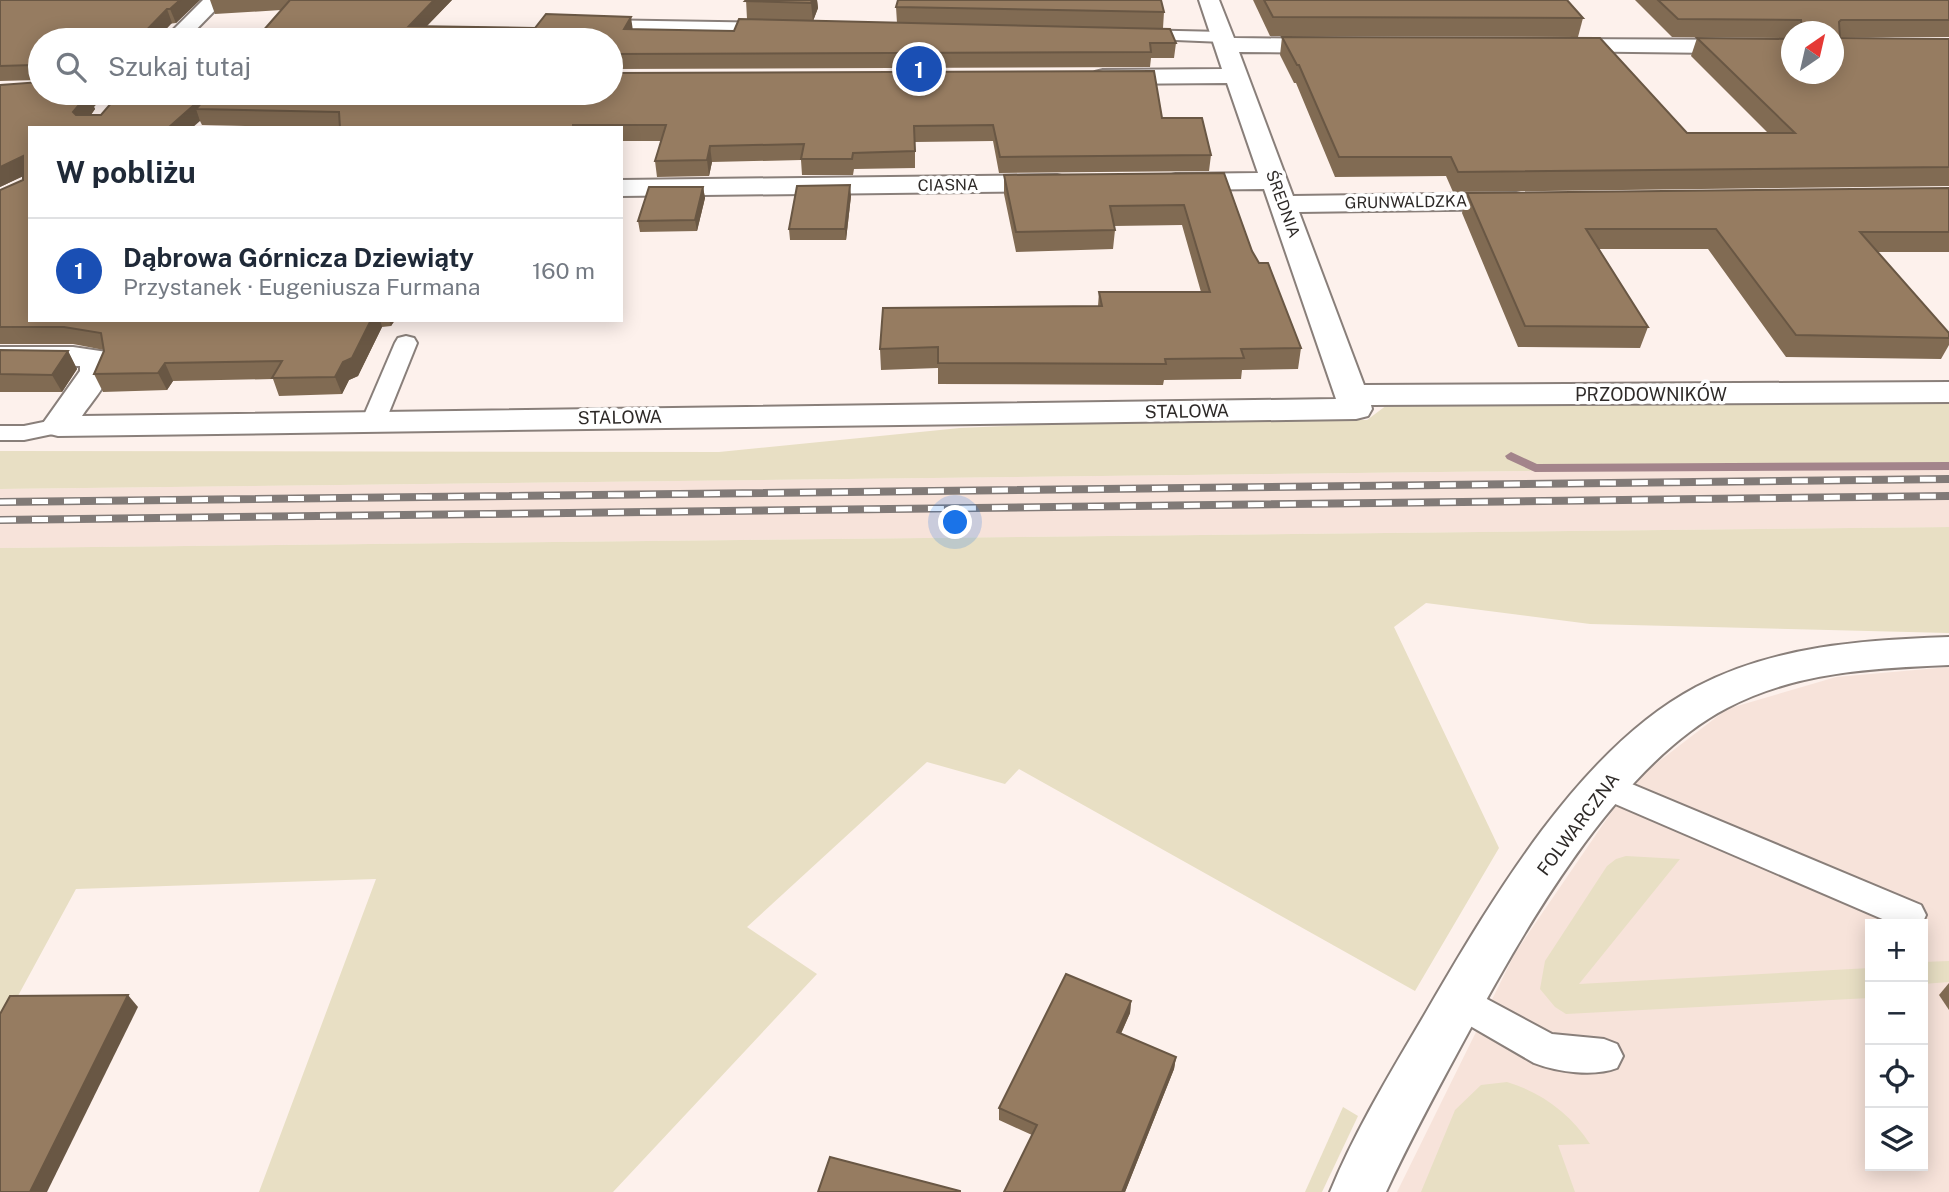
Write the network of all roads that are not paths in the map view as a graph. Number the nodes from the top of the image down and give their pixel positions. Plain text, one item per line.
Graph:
1 (215, 0) edge
2 (1209, 0) edge
3 (584, 24) edge
4 (186, 28) edge
5 (793, 28) edge
6 (1112, 34) edge
7 (1224, 41) junction
8 (1350, 46) edge
9 (1529, 46) edge
10 (1781, 47) edge
11 (1087, 76) edge
12 (1236, 76) junction
13 (1150, 182) edge
14 (1081, 183) edge
15 (623, 188) edge
16 (1279, 192) junction
17 (1547, 201) edge
18 (406, 343) dead end
19 (0, 356) edge
20 (1949, 392) edge
21 (1354, 402) junction
22 (374, 420) junction
23 (58, 426) junction
24 (0, 433) edge
25 (1949, 651) edge
26 (1603, 785) junction
27 (1909, 915) dead end
28 (1459, 1000) junction
29 (1604, 1056) dead end
30 (1358, 1192) edge

1 - 4 street
2 - 7 street, ŚREDNIA
3 - 5 lane
6 - 7 lane
7 - 8 street
7 - 12 street, ŚREDNIA
9 - 10 street
11 - 12 street
12 - 16 street, ŚREDNIA
13 - 16 street
14 - 15 street, CIASNA
16 - 17 street, GRUNWALDZKA
16 - 21 street, ŚREDNIA
18 - 22 lane
19 - 23 street
20 - 21 street, PRZODOWNIKÓW
21 - 22 street, STALOWA
22 - 23 street, STALOWA
23 - 24 lane
25 - 26 street, FOLWARCZNA
26 - 27 lane
26 - 28 street, FOLWARCZNA
28 - 29 lane
28 - 30 street, FOLWARCZNA

